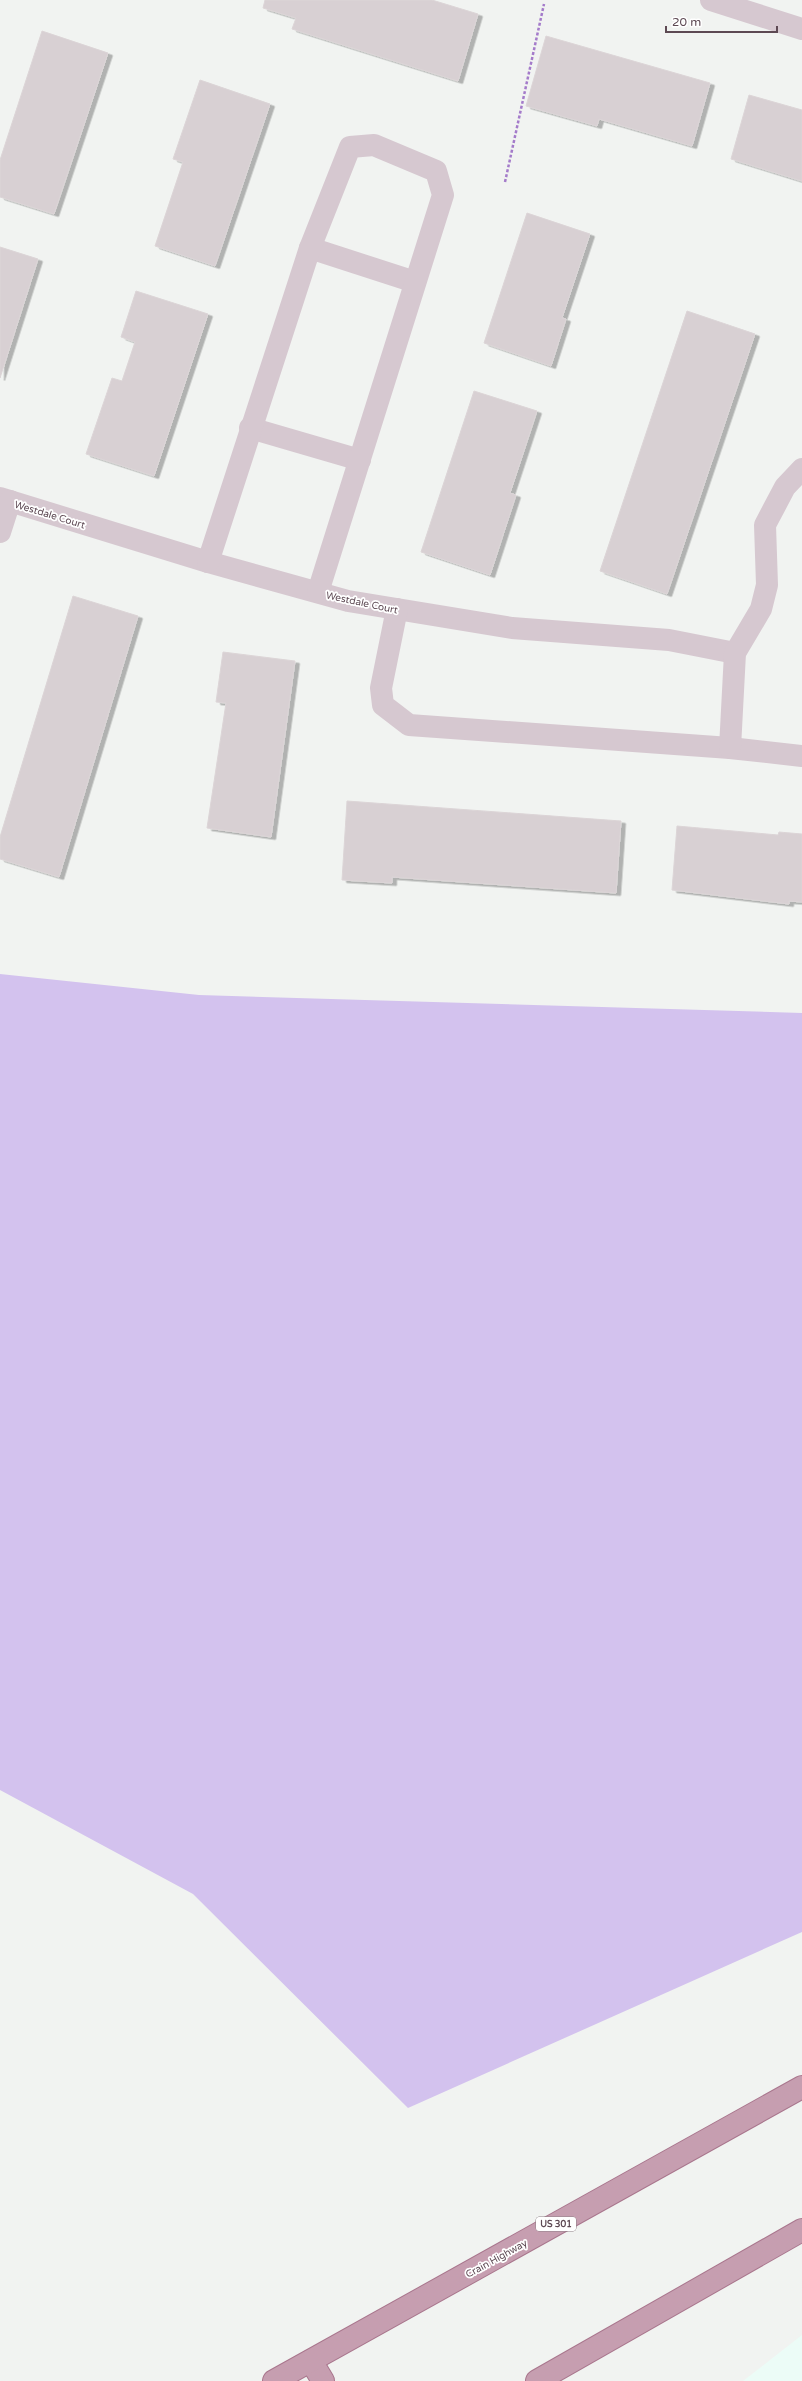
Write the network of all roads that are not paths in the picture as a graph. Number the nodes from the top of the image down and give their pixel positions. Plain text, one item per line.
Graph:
1 (711, 0) edge
2 (802, 29) edge
3 (310, 248) junction
4 (415, 282) junction
5 (250, 428) junction
6 (360, 460) junction
7 (802, 469) edge
8 (5, 500) edge
9 (0, 532) edge
10 (208, 562) junction
11 (318, 592) junction
12 (397, 609) junction
13 (735, 653) junction
14 (730, 748) junction
15 (802, 756) edge
16 (802, 2087) edge
17 (802, 2230) edge
18 (311, 2361) junction
19 (274, 2381) edge
20 (323, 2381) edge
21 (537, 2381) edge

1 - 2 street
3 - 4 street
3 - 4 street
3 - 5 street
4 - 6 street
5 - 6 street
5 - 10 street
6 - 11 street
7 - 13 street
8 - 9 street
8 - 10 street, Westdale Court
10 - 11 street, Westdale Court
11 - 12 street, Westdale Court
12 - 13 street, Westdale Court
12 - 14 street
13 - 14 street
14 - 15 street
16 - 18 highway, Crain Highway / US 301
17 - 21 highway
18 - 19 highway, Crain Highway / US 301
18 - 20 highway

